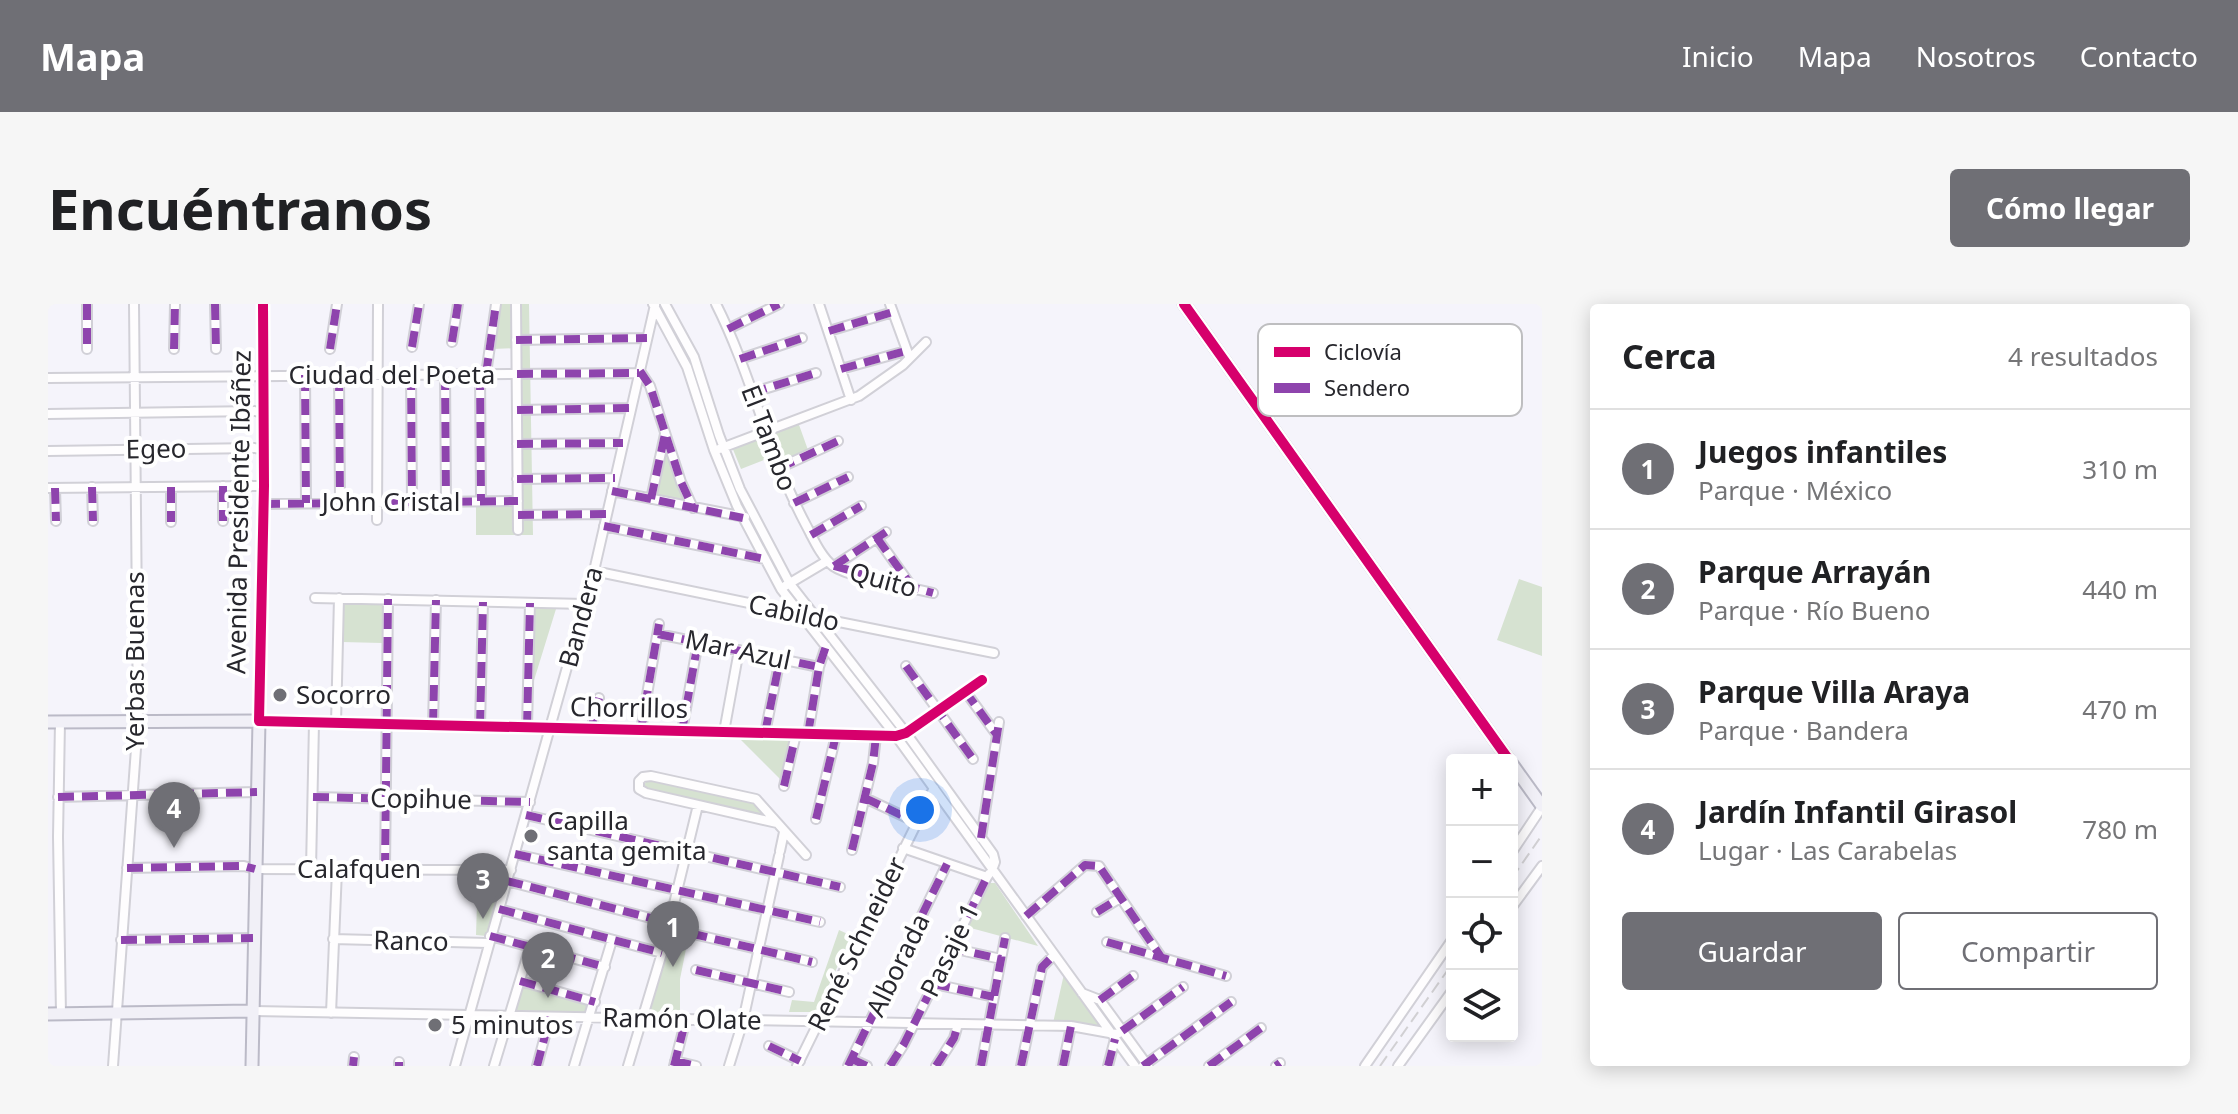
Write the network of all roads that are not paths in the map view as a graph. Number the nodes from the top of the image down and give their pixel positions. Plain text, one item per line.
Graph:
1 (87, 304) edge
2 (134, 304) edge
3 (175, 304) edge
4 (215, 304) edge
5 (263, 304) edge
6 (337, 304) edge
7 (378, 304) edge
8 (419, 304) edge
9 (458, 304) edge
10 (496, 304) edge
11 (516, 304) edge
12 (665, 304) edge
13 (716, 304) edge
14 (779, 304) edge
15 (819, 304) edge
16 (1184, 304) edge
17 (654, 305) edge
18 (891, 308) edge
19 (728, 329) junction
20 (829, 331) junction
21 (647, 338) junction
22 (802, 338) dead end
23 (516, 340) junction
24 (452, 342) dead end
25 (926, 342) dead end
26 (412, 347) dead end
27 (87, 349) dead end
28 (174, 349) dead end
29 (216, 349) dead end
30 (330, 349) dead end
31 (908, 355) junction
32 (740, 359) junction
33 (841, 369) junction
34 (639, 372) junction
35 (816, 373) dead end
36 (411, 374) junction
37 (445, 374) junction
38 (483, 374) junction
39 (517, 374) junction
40 (305, 375) junction
41 (339, 375) junction
42 (376, 375) junction
43 (263, 376) junction
44 (134, 377) junction
45 (48, 378) edge
46 (751, 393) junction
47 (851, 400) junction
48 (631, 408) junction
49 (1258, 408) edge
50 (517, 410) junction
51 (263, 411) junction
52 (135, 413) junction
53 (48, 414) edge
54 (1264, 416) edge
55 (764, 430) junction
56 (665, 434) junction
57 (838, 441) dead end
58 (623, 443) junction
59 (517, 444) junction
60 (264, 448) junction
61 (135, 449) junction
62 (719, 449) junction
63 (48, 451) edge
64 (779, 468) junction
65 (848, 477) dead end
66 (615, 478) junction
67 (517, 479) junction
68 (223, 486) junction
69 (264, 486) junction
70 (92, 487) junction
71 (135, 487) junction
72 (171, 487) junction
73 (52, 488) edge
74 (612, 491) junction
75 (651, 499) junction
76 (481, 501) junction
77 (518, 501) junction
78 (377, 502) junction
79 (412, 502) junction
80 (446, 502) junction
81 (306, 503) junction
82 (340, 503) junction
83 (794, 503) junction
84 (264, 504) junction
85 (861, 506) dead end
86 (693, 508) junction
87 (607, 514) junction
88 (518, 515) junction
89 (748, 516) junction
90 (377, 520) dead end
91 (56, 521) dead end
92 (93, 521) dead end
93 (223, 521) dead end
94 (171, 522) dead end
95 (604, 526) junction
96 (518, 530) dead end
97 (886, 532) dead end
98 (811, 535) junction
99 (877, 538) junction
100 (765, 559) junction
101 (831, 564) junction
102 (594, 571) junction
103 (786, 586) junction
104 (913, 588) junction
105 (933, 593) dead end
106 (315, 598) dead end
107 (339, 598) junction
108 (388, 599) junction
109 (436, 600) junction
110 (483, 602) junction
111 (530, 603) junction
112 (585, 604) junction
113 (798, 613) junction
114 (815, 618) junction
115 (698, 642) junction
116 (826, 646) junction
117 (739, 650) junction
118 (994, 653) dead end
119 (780, 659) junction
120 (906, 666) dead end
121 (819, 667) junction
122 (982, 680) dead end
123 (965, 691) junction
124 (599, 698) dead end
125 (938, 710) junction
126 (138, 721) junction
127 (259, 721) junction
128 (54, 722) edge
129 (999, 722) dead end
130 (314, 723) junction
131 (336, 723) junction
132 (386, 724) junction
133 (433, 725) junction
134 (480, 726) junction
135 (527, 727) junction
136 (550, 728) junction
137 (591, 729) junction
138 (641, 730) junction
139 (682, 731) junction
140 (724, 732) junction
141 (765, 733) junction
142 (906, 733) junction
143 (796, 734) junction
144 (808, 734) junction
145 (836, 735) junction
146 (997, 735) junction
147 (876, 736) junction
148 (896, 736) junction
149 (1505, 754) edge
150 (973, 759) dead end
151 (1518, 772) edge
152 (938, 779) junction
153 (784, 786) dead end
154 (934, 789) junction
155 (257, 792) junction
156 (132, 796) junction
157 (58, 797) junction
158 (313, 797) junction
159 (865, 798) junction
160 (386, 799) junction
161 (530, 802) junction
162 (698, 805) junction
163 (1542, 806) edge
164 (526, 815) junction
165 (816, 819) dead end
166 (916, 822) junction
167 (777, 823) junction
168 (784, 832) junction
169 (53, 837) edge
170 (981, 838) junction
171 (1518, 843) edge
172 (903, 848) junction
173 (852, 850) dead end
174 (685, 852) junction
175 (515, 854) junction
176 (806, 855) dead end
177 (947, 864) junction
178 (1542, 866) edge
179 (127, 868) junction
180 (255, 869) junction
181 (311, 869) junction
182 (385, 869) junction
183 (337, 870) junction
184 (511, 870) junction
185 (775, 873) junction
186 (990, 873) junction
187 (507, 881) junction
188 (840, 887) dead end
189 (676, 892) junction
190 (1120, 898) junction
191 (1518, 899) edge
192 (499, 909) junction
193 (767, 911) junction
194 (1097, 912) dead end
195 (1026, 916) junction
196 (820, 922) dead end
197 (669, 926) junction
198 (253, 938) junction
199 (1005, 938) dead end
200 (333, 939) junction
201 (121, 940) junction
202 (489, 940) junction
203 (612, 940) junction
204 (1107, 942) dead end
205 (530, 947) junction
206 (759, 948) junction
207 (951, 948) junction
208 (1446, 949) edge
209 (662, 953) junction
210 (1054, 955) junction
211 (1161, 957) junction
212 (1001, 959) junction
213 (812, 962) dead end
214 (605, 967) junction
215 (696, 970) dead end
216 (1133, 976) dead end
217 (1226, 976) dead end
218 (520, 981) junction
219 (751, 984) junction
220 (934, 984) junction
221 (1183, 987) dead end
222 (789, 992) dead end
223 (1081, 993) junction
224 (994, 997) junction
225 (1446, 999) edge
226 (595, 1002) junction
227 (1102, 1002) junction
228 (1231, 1002) dead end
229 (251, 1011) junction
230 (1095, 1012) junction
231 (116, 1013) junction
232 (331, 1013) junction
233 (48, 1014) edge
234 (61, 1014) junction
235 (468, 1015) junction
236 (510, 1016) junction
237 (550, 1017) junction
238 (589, 1017) junction
239 (643, 1018) junction
240 (686, 1019) junction
241 (743, 1021) junction
242 (819, 1021) junction
243 (869, 1022) junction
244 (914, 1023) junction
245 (958, 1024) junction
246 (989, 1024) junction
247 (1030, 1025) junction
248 (1071, 1026) junction
249 (1261, 1028) dead end
250 (1122, 1031) junction
251 (1112, 1036) junction
252 (769, 1046) dead end
253 (850, 1062) edge
254 (674, 1063) edge
255 (799, 1064) edge
256 (1145, 1065) edge
257 (113, 1066) edge
258 (252, 1066) edge
259 (455, 1066) edge
260 (494, 1066) edge
261 (537, 1066) edge
262 (574, 1066) edge
263 (628, 1066) edge
264 (696, 1066) edge
265 (729, 1066) edge
266 (867, 1066) edge
267 (890, 1066) edge
268 (936, 1066) edge
269 (981, 1066) edge
270 (1021, 1066) edge
271 (1063, 1066) edge
272 (1108, 1066) edge
273 (1135, 1066) edge
274 (1209, 1066) edge
275 (1365, 1066) edge
276 (1398, 1066) edge

1 - 27 street
2 - 44 street, Yerbas Buenas
3 - 28 street
4 - 29 street
5 - 43 street, Avenida Presidente Ibáñez
6 - 30 street
7 - 42 street
8 - 26 street
9 - 24 street
10 - 38 street
11 - 23 street
12 - 62 street
13 - 19 street, El Tambo
14 - 19 street
15 - 20 street
16 - 49 main road
17 - 21 street, Bandera
17 - 62 street
18 - 20 street
18 - 31 street
19 - 32 street, El Tambo
20 - 33 street
21 - 23 street
21 - 34 street, Bandera
22 - 32 street
23 - 39 street
25 - 31 street
31 - 33 street
31 - 47 street
32 - 46 street, El Tambo
33 - 47 street
34 - 39 street, Ciudad del Poeta
34 - 48 street, Bandera
34 - 56 street
35 - 46 street
36 - 37 street, Ciudad del Poeta
36 - 42 street, Ciudad del Poeta
36 - 79 street
37 - 38 street, Ciudad del Poeta
37 - 80 street
38 - 39 street, Ciudad del Poeta
38 - 76 street
39 - 50 street
40 - 41 street, Ciudad del Poeta
40 - 43 street, Ciudad del Poeta
40 - 81 street
41 - 42 street, Ciudad del Poeta
41 - 82 street
42 - 78 street
43 - 44 street, Ciudad del Poeta
43 - 51 street, Avenida Presidente Ibáñez
44 - 45 street, Ciudad del Poeta
44 - 52 street, Yerbas Buenas
46 - 55 street, El Tambo
47 - 55 street
48 - 50 street
48 - 58 street, Bandera
50 - 59 street
51 - 52 street
51 - 60 street, Avenida Presidente Ibáñez
52 - 53 street
52 - 61 street, Yerbas Buenas
54 - 149 main road
55 - 62 street
55 - 64 street, El Tambo
56 - 75 street
56 - 86 street
57 - 64 street
58 - 59 street
58 - 66 street, Bandera
59 - 67 street
60 - 61 street, Egeo
60 - 69 street, Avenida Presidente Ibáñez
61 - 63 street, Egeo
61 - 71 street, Yerbas Buenas
62 - 89 street
64 - 83 street, El Tambo
65 - 83 street
66 - 67 street
66 - 74 street, Bandera
67 - 77 street
68 - 69 street
68 - 72 street
68 - 93 street
69 - 84 street, Avenida Presidente Ibáñez
70 - 71 street
70 - 73 street
70 - 92 street
71 - 72 street
71 - 126 street, Yerbas Buenas
72 - 94 street
73 - 91 street
74 - 75 street
74 - 87 street, Bandera
75 - 86 street
76 - 77 street, John Cristal
76 - 80 street, John Cristal
77 - 88 street
78 - 79 street, John Cristal
78 - 82 street, John Cristal
78 - 90 street
79 - 80 street, John Cristal
81 - 82 street, John Cristal
81 - 84 street, John Cristal
83 - 98 street, El Tambo
84 - 127 street, Avenida Presidente Ibáñez
85 - 98 street
86 - 89 street
87 - 88 street
87 - 95 street, Bandera
88 - 96 street
89 - 100 street
89 - 103 street
95 - 100 street
95 - 102 street, Bandera
97 - 99 street
98 - 101 street, El Tambo
99 - 101 street
99 - 104 street
100 - 103 street
101 - 103 street
101 - 104 street, Quito
102 - 112 street, Bandera
102 - 113 street, Cabildo
103 - 113 street
103 - 114 street
104 - 105 street, Quito
106 - 107 street
107 - 108 street
107 - 131 street
108 - 109 street
108 - 132 street
109 - 110 street
109 - 133 street
110 - 111 street
110 - 134 street
111 - 112 street
111 - 135 street
112 - 136 street, Bandera
113 - 114 street, Cabildo
113 - 116 street
114 - 118 street, Cabildo
114 - 142 street
115 - 117 street, Mar Azul
115 - 138 street, Mar Azul
115 - 139 street
116 - 121 street
116 - 148 street
117 - 119 street, Mar Azul
117 - 140 street
119 - 121 street, Mar Azul
119 - 141 street
120 - 125 street
121 - 144 street
122 - 123 street, Chorrillos
123 - 125 street, Chorrillos
123 - 146 street
124 - 137 street
125 - 142 street, Chorrillos
125 - 150 street
126 - 127 main road, Chorrillos
126 - 128 main road, Chorrillos
126 - 156 street, Yerbas Buenas
127 - 130 street, Chorrillos
127 - 155 main road, Avenida Presidente Ibáñez
128 - 157 street
129 - 146 street
130 - 131 street, Chorrillos
130 - 158 street
131 - 132 street, Chorrillos
132 - 133 street, Chorrillos
132 - 160 street
133 - 134 street, Chorrillos
134 - 135 street, Chorrillos
135 - 136 street, Chorrillos
136 - 137 street, Chorrillos
136 - 161 street, Bandera
137 - 138 street, Chorrillos
138 - 139 street, Chorrillos
139 - 140 street, Chorrillos
140 - 141 street, Chorrillos
141 - 143 street, Chorrillos
142 - 148 street, Chorrillos
142 - 152 street
143 - 144 street, Chorrillos
143 - 153 street
144 - 145 street, Chorrillos
145 - 147 street, Chorrillos
145 - 165 street
146 - 170 street
147 - 148 street, Chorrillos
147 - 159 street
148 - 154 street
151 - 163 main road
152 - 154 street, René Schneider
152 - 170 street
154 - 166 street, René Schneider
154 - 186 street
155 - 156 street
155 - 180 main road, Avenida Presidente Ibáñez
156 - 157 street
156 - 179 street, Yerbas Buenas
157 - 169 street
158 - 160 street, Copihue
158 - 181 street
159 - 166 street
159 - 173 street
160 - 161 street, Copihue
160 - 182 street
161 - 164 street, Bandera
162 - 167 street
162 - 167 street
162 - 174 street
163 - 171 street
164 - 174 street
164 - 175 street, Bandera
166 - 172 street, René Schneider
167 - 168 street
168 - 176 street
168 - 185 street
169 - 234 street
170 - 186 street
172 - 177 street
172 - 242 street, René Schneider
174 - 185 street
174 - 189 street
175 - 184 street, Bandera
175 - 189 street
177 - 186 street
177 - 243 street, Alborada
178 - 191 street
179 - 180 street, Calafquen
179 - 201 street, Yerbas Buenas
180 - 181 street, Calafquen
180 - 198 main road, Avenida Presidente Ibáñez
181 - 183 street, Calafquen
182 - 183 street, Calafquen
182 - 184 street, Calafquen
183 - 200 street
184 - 187 street, Bandera
185 - 188 street
185 - 193 street
186 - 195 street
186 - 207 street, Pasaje 1
187 - 192 street, Bandera
187 - 197 street
189 - 193 street
189 - 197 street
190 - 194 street
190 - 195 street
190 - 211 street
192 - 202 street, Bandera
192 - 203 street
193 - 196 street
193 - 206 street
195 - 210 street
197 - 206 street
197 - 209 street
198 - 201 street
198 - 229 main road, Avenida Presidente Ibáñez
199 - 212 street
200 - 202 street, Ranco
200 - 232 street
201 - 231 street, Yerbas Buenas
202 - 205 street, Ranco
202 - 235 street, Bandera
203 - 209 street
203 - 214 street
204 - 211 street
205 - 214 street, Ranco
205 - 218 street
206 - 213 street
206 - 219 street
207 - 212 street
207 - 220 street, Pasaje 1
208 - 275 street
209 - 239 street
210 - 223 street
210 - 247 street
211 - 217 street
212 - 224 street
214 - 226 street
215 - 219 street
216 - 227 street
218 - 226 street
218 - 236 street
219 - 222 street
219 - 241 street
220 - 224 street
220 - 244 street, Pasaje 1
221 - 250 street
223 - 227 street
223 - 230 street
224 - 246 street
225 - 276 street
226 - 238 street
227 - 230 street
227 - 250 street
228 - 256 street
229 - 231 main road, Ramón Olate
229 - 232 street, Ramón Olate
229 - 258 main road, Avenida Presidente Ibáñez
230 - 251 street
231 - 234 main road, Ramón Olate
231 - 257 street, Yerbas Buenas
232 - 235 street, Ramón Olate
233 - 234 main road, Ramón Olate
235 - 236 street, Ramón Olate
235 - 259 street, Bandera
236 - 237 street, Ramón Olate
236 - 260 street
237 - 238 street, Ramón Olate
237 - 261 street
238 - 239 street, Ramón Olate
238 - 262 street
239 - 240 street, Ramón Olate
239 - 263 street
240 - 241 street, Ramón Olate
240 - 254 street
241 - 242 street, Ramón Olate
241 - 265 street
242 - 243 street, Ramón Olate
242 - 255 street, René Schneider
243 - 244 street, Ramón Olate
243 - 253 street, Alborada
244 - 245 street, Ramón Olate
244 - 267 street, Pasaje 1
245 - 246 street, Ramón Olate
245 - 268 street
246 - 247 street, Ramón Olate
246 - 269 street
247 - 248 street, Ramón Olate
247 - 270 street
248 - 251 street, Ramón Olate
248 - 271 street
249 - 274 street
250 - 251 street, Ramón Olate
250 - 256 street
251 - 272 street
251 - 273 street
252 - 255 street
253 - 266 street
254 - 264 street

